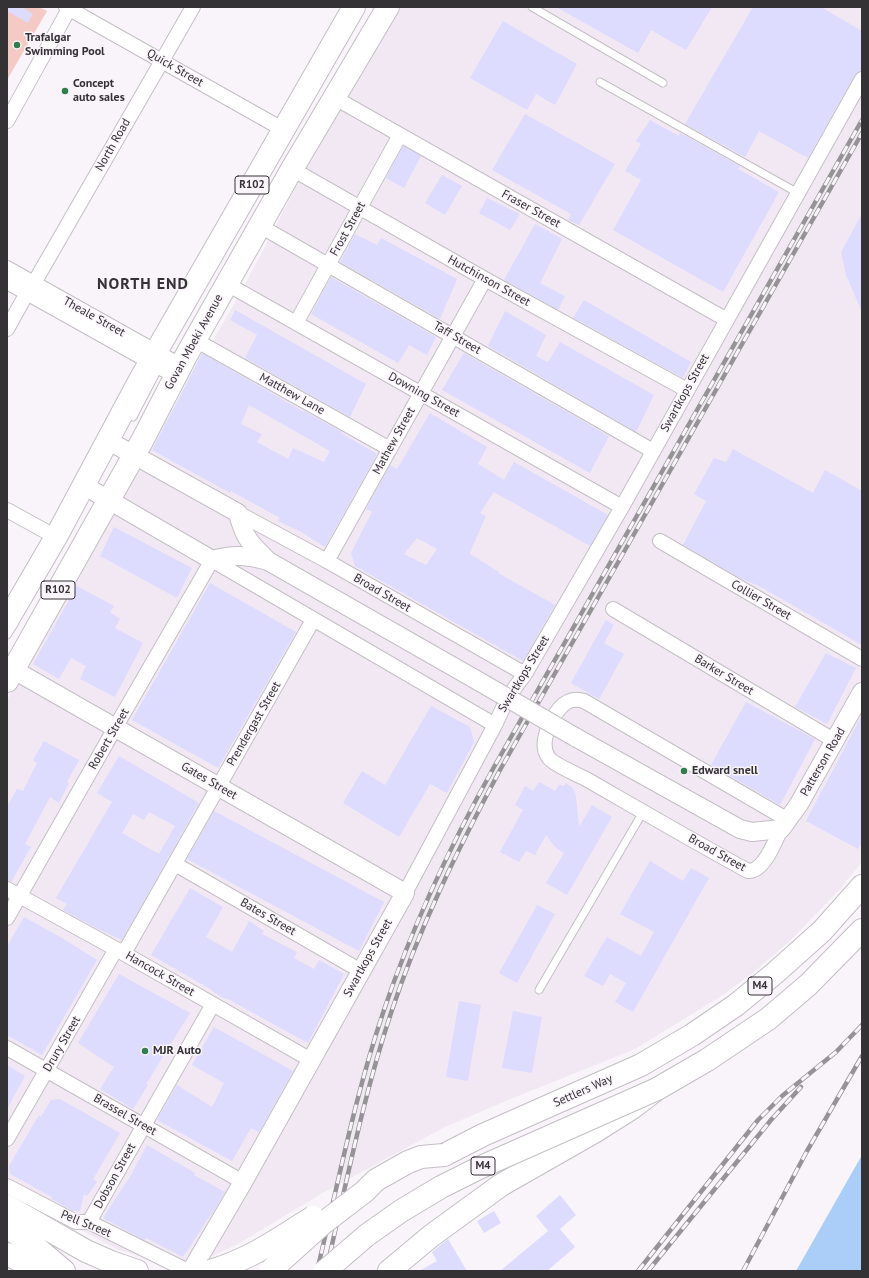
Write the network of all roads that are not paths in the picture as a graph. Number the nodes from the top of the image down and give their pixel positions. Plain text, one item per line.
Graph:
1 (192, 7) edge
2 (354, 7) edge
3 (362, 7) edge
4 (388, 7) edge
5 (532, 7) edge
6 (68, 8) edge
7 (340, 47) dead end
8 (352, 53) dead end
9 (161, 61) junction
10 (862, 79) edge
11 (600, 82) dead end
12 (663, 83) dead end
13 (330, 98) junction
14 (7, 121) edge
15 (284, 130) junction
16 (400, 135) junction
17 (292, 169) junction
18 (798, 194) junction
19 (361, 208) junction
20 (260, 226) junction
21 (328, 265) junction
22 (7, 268) edge
23 (485, 279) junction
24 (7, 282) edge
25 (227, 284) junction
26 (30, 288) junction
27 (727, 320) junction
28 (296, 323) junction
29 (7, 328) edge
30 (453, 336) junction
31 (195, 340) junction
32 (167, 363) junction
33 (687, 390) junction
34 (421, 393) junction
35 (129, 424) dead end
36 (121, 449) junction
37 (390, 449) junction
38 (653, 450) junction
39 (97, 493) junction
40 (622, 507) junction
41 (7, 510) edge
42 (238, 513) junction
43 (56, 537) junction
44 (660, 541) dead end
45 (212, 560) junction
46 (268, 561) junction
47 (327, 561) junction
48 (613, 609) dead end
49 (13, 619) edge
50 (313, 620) junction
51 (7, 635) edge
52 (862, 659) edge
53 (525, 674) junction
54 (10, 675) edge
55 (862, 692) edge
56 (495, 725) junction
57 (115, 728) junction
58 (836, 741) junction
59 (219, 786) junction
60 (644, 812) junction
61 (785, 824) junction
62 (175, 864) junction
63 (862, 886) edge
64 (7, 889) edge
65 (405, 893) junction
66 (20, 896) junction
67 (7, 918) edge
68 (862, 930) edge
69 (120, 951) junction
70 (361, 970) junction
71 (539, 990) dead end
72 (213, 1004) junction
73 (7, 1048) edge
74 (311, 1060) junction
75 (46, 1071) junction
76 (657, 1089) junction
77 (143, 1126) junction
78 (7, 1139) edge
79 (444, 1155) junction
80 (376, 1180) junction
81 (243, 1182) junction
82 (7, 1186) edge
83 (7, 1206) edge
84 (89, 1222) junction
85 (7, 1227) edge
86 (7, 1254) edge
87 (7, 1265) edge
88 (215, 1266) edge
89 (15, 1271) edge
90 (40, 1271) edge
91 (64, 1271) edge
92 (137, 1271) edge
93 (188, 1271) edge
94 (191, 1271) edge
95 (214, 1271) edge
96 (270, 1271) edge
97 (287, 1271) edge
98 (325, 1271) edge
99 (389, 1271) edge

1 - 9 street, North Road
2 - 15 main road, Govan Mbeki Avenue / R102
3 - 7 lane
4 - 13 main road, Govan Mbeki Avenue / R102
5 - 12 lane
6 - 9 street, Quick Street
6 - 14 street
8 - 13 lane
9 - 15 street, Quick Street
9 - 26 street, North Road
10 - 18 street, Swartkops Street
11 - 18 lane
13 - 16 street, Fraser Street
13 - 17 main road, Govan Mbeki Avenue / R102
15 - 32 main road, Govan Mbeki Avenue / R102
16 - 19 street, Frost Street
16 - 27 street, Fraser Street
17 - 19 street, Hutchinson Street
17 - 20 main road, Govan Mbeki Avenue / R102
18 - 27 street, Swartkops Street
19 - 21 street, Frost Street
19 - 23 street, Hutchinson Street
20 - 21 street, Taff Street
20 - 25 main road, Govan Mbeki Avenue / R102
21 - 28 street, Frost Street
21 - 30 street, Taff Street
22 - 26 street, Theale Street
23 - 30 street, Mathew Street
23 - 33 street, Hutchinson Street
24 - 26 street, Theale Street
25 - 28 street, Downing Street
25 - 31 main road, Govan Mbeki Avenue / R102
26 - 29 street, North Road
26 - 32 street, Theale Street
27 - 33 street, Swartkops Street
28 - 34 street, Downing Street
30 - 34 street, Mathew Street
30 - 38 street, Taff Street
31 - 32 main road, Govan Mbeki Avenue / R102
31 - 37 street, Matthew Lane
32 - 35 lane
32 - 36 main road, Govan Mbeki Avenue / R102
32 - 36 main road, Govan Mbeki Avenue / R102
33 - 38 street, Swartkops Street
34 - 37 street, Mathew Street
34 - 40 street, Downing Street
36 - 39 main road, Govan Mbeki Avenue / R102
36 - 39 main road, Govan Mbeki Avenue / R102
36 - 42 street, Broad Street
37 - 47 street, Mathew Street
38 - 40 street, Swartkops Street
39 - 43 main road, Govan Mbeki Avenue / R102
39 - 45 street
39 - 54 main road, Govan Mbeki Avenue / R102
40 - 53 street, Swartkops Street
41 - 43 street
42 - 46 street
42 - 47 street, Broad Street
43 - 49 main road, Govan Mbeki Avenue / R102
44 - 52 street, Collier Street
45 - 46 street
45 - 50 street
45 - 57 street, Robert Street
46 - 61 street, bridge
47 - 53 street, Broad Street
48 - 58 street, Barker Street
49 - 51 lane
50 - 56 street
50 - 59 street, Prendergast Street
53 - 56 street, Swartkops Street
54 - 57 street, Gates Street
55 - 58 street, Patterson Road
56 - 65 street, Swartkops Street
57 - 59 street, Gates Street
57 - 66 street, Robert Street
58 - 61 street, Patterson Road
59 - 62 street, Prendergast Street
59 - 65 street, Gates Street
60 - 61 street, Broad Street
60 - 61 street, Broad Street
60 - 71 lane
62 - 69 street, Prendergast Street
62 - 70 street, Bates Street
63 - 79 main road, Settlers Way / M4
64 - 66 street, Hancock Street
65 - 70 street, Swartkops Street
66 - 67 street, Robert Street
66 - 69 street, Hancock Street
68 - 76 main road, M4
69 - 72 street, Hancock Street
69 - 75 street, Drury Street
70 - 74 street, Swartkops Street
72 - 74 street, Hancock Street
72 - 77 street, Dobson Street
73 - 75 street, Brassel Street
74 - 81 street, Swartkops Street
75 - 77 street, Brassel Street
75 - 78 street, Drury Street
76 - 98 main road, M4, bridge
76 - 99 main road, bridge
77 - 81 street, Brassel Street
77 - 84 street, Dobson Street
79 - 80 main road, bridge
79 - 97 main road, Settlers Way / M4
80 - 88 main road, bridge
80 - 96 main road, bridge
81 - 94 street, Swartkops Street
82 - 84 street, Pell Street
83 - 92 main road
84 - 93 street, Pell Street
85 - 91 main road
86 - 90 main road
87 - 89 main road
88 - 95 lane

